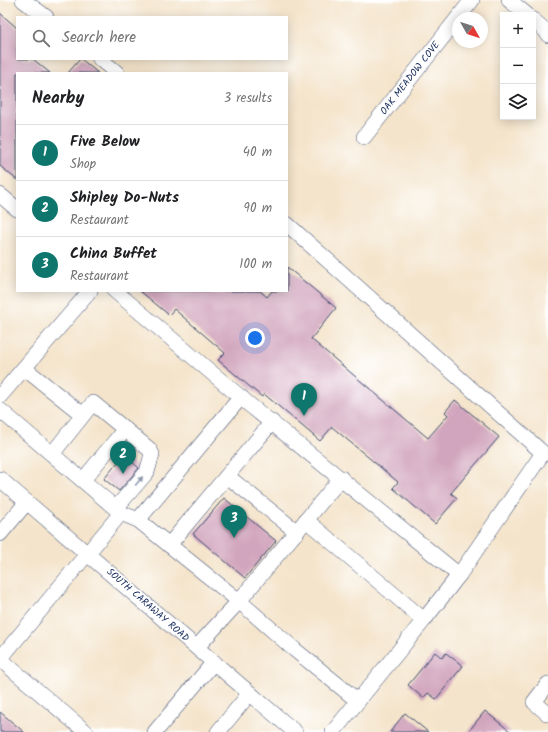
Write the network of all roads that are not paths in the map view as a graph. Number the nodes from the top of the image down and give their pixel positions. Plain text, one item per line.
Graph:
1 (23, 0) edge
2 (472, 0) edge
3 (509, 0) edge
4 (523, 12) edge
5 (45, 16) edge
6 (536, 23) edge
7 (548, 35) edge
8 (101, 60) edge
9 (116, 72) edge
10 (364, 137) dead end
11 (0, 195) edge
12 (16, 208) edge
13 (288, 225) edge
14 (89, 292) edge
15 (116, 292) edge
16 (24, 368) junction
17 (0, 396) edge
18 (241, 397) junction
19 (0, 410) edge
20 (83, 415) junction
21 (272, 422) junction
22 (125, 430) junction
23 (52, 454) junction
24 (228, 476) junction
25 (0, 478) edge
26 (341, 478) junction
27 (83, 480) junction
28 (27, 502) junction
29 (119, 511) junction
30 (138, 520) junction
31 (306, 520) junction
32 (296, 532) junction
33 (0, 534) edge
34 (169, 546) junction
35 (88, 553) junction
36 (459, 575) junction
37 (238, 601) junction
38 (424, 620) junction
39 (197, 647) junction
40 (0, 659) edge
41 (214, 662) junction
42 (548, 684) edge
43 (250, 693) junction
44 (358, 701) junction
45 (548, 714) edge
46 (86, 732) edge
47 (156, 732) edge
48 (218, 732) edge
49 (295, 732) edge
50 (333, 732) edge

1 - 5 street
2 - 10 street, OAK MEADOW COVE
3 - 4 street
6 - 7 street
8 - 9 street
11 - 12 street
13 - 36 street
14 - 16 street
15 - 18 street
16 - 17 street
16 - 20 street
18 - 21 street
18 - 30 street
19 - 23 street
20 - 22 street
20 - 23 street
21 - 24 street
21 - 26 street
22 - 27 street
29 -> 22 street
23 - 27 street
24 - 32 street
24 - 34 street
25 - 28 street, SOUTH CARAWAY ROAD
26 - 31 street
26 - 36 street
27 - 29 street
28 - 33 street
28 - 35 street, SOUTH CARAWAY ROAD
29 - 30 street
29 - 35 street
30 - 34 street
31 - 32 street
31 - 38 street
32 - 37 street
34 - 37 street
35 - 39 street, SOUTH CARAWAY ROAD
35 - 40 street
36 - 38 street
37 - 39 street
37 - 44 street
38 - 44 street
39 - 41 street, SOUTH CARAWAY ROAD
40 - 46 street
41 - 43 street, SOUTH CARAWAY ROAD
41 - 47 street
42 - 45 street
43 - 48 street
43 - 49 street, SOUTH CARAWAY ROAD
44 - 50 street

